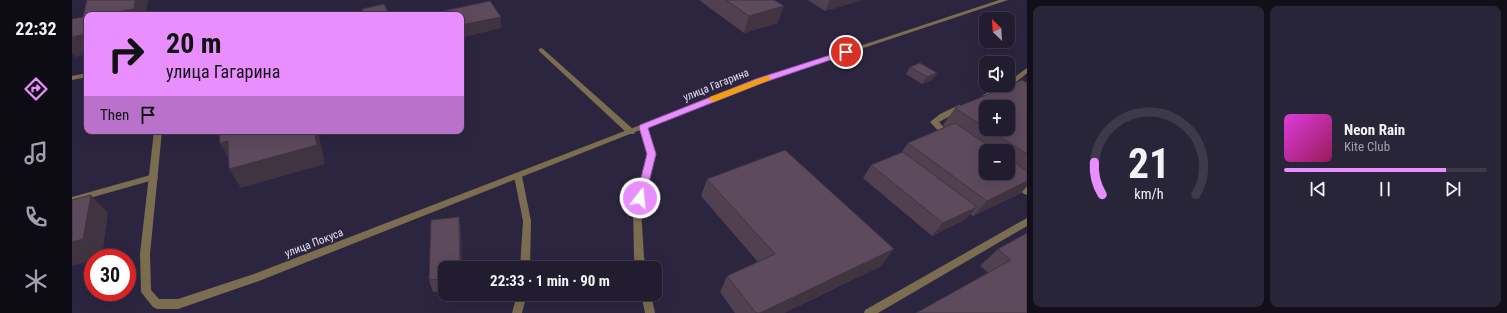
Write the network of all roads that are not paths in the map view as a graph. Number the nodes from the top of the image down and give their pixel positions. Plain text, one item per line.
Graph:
1 (1005, 0) edge
2 (541, 50) dead end
3 (1027, 70) edge
4 (84, 76) edge
5 (72, 78) edge
6 (983, 97) edge
7 (970, 103) edge
8 (643, 127) junction
9 (631, 132) junction
10 (158, 134) edge
11 (954, 140) edge
12 (518, 176) junction
13 (154, 177) junction
14 (1012, 180) edge
15 (1027, 192) edge
16 (72, 200) edge
17 (1027, 222) edge
18 (525, 261) edge
19 (640, 261) edge
20 (520, 301) edge
21 (647, 301) edge
22 (517, 313) edge
23 (650, 313) edge
24 (869, 313) edge

1 - 8 street, улица Гагарина
2 - 9 street
3 - 6 street
4 - 5 street
7 - 11 street
8 - 9 street, улица Покуса
8 - 19 street
9 - 12 street, улица Покуса
10 - 13 street, улица Покуса
12 - 13 street, улица Покуса
12 - 18 street
13 - 16 street
14 - 15 street
17 - 24 street
20 - 22 street
21 - 23 street

